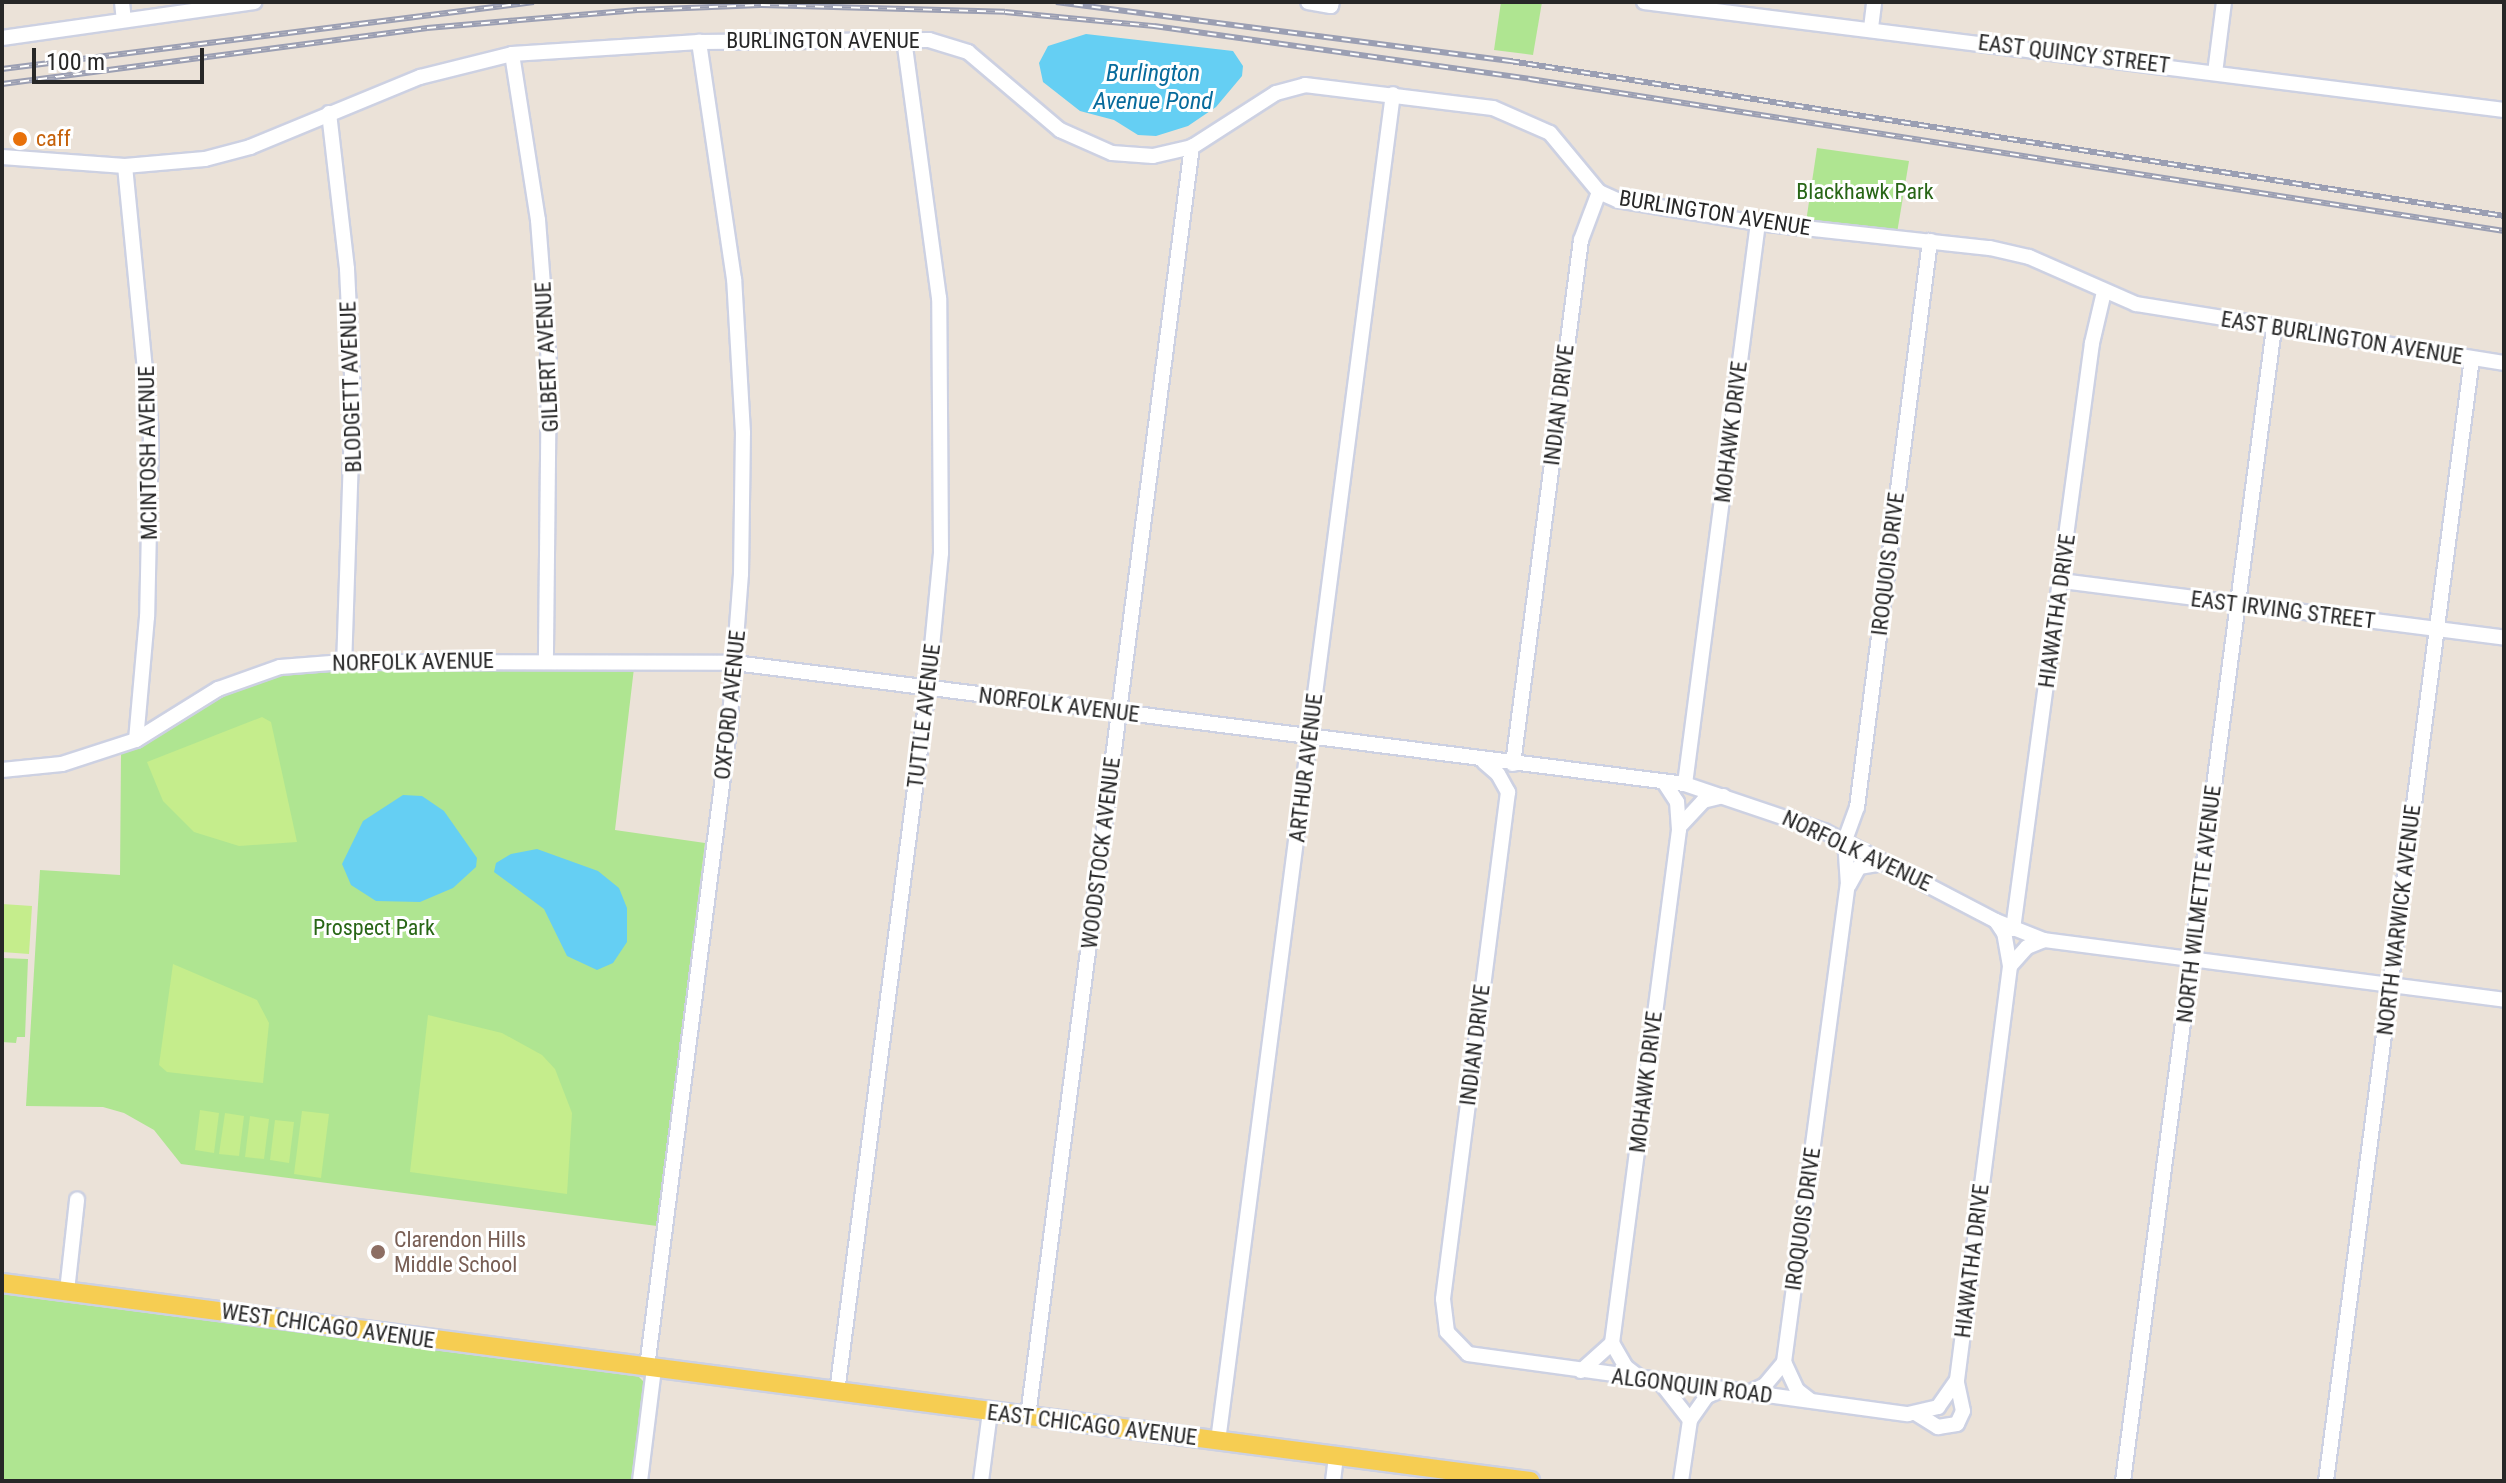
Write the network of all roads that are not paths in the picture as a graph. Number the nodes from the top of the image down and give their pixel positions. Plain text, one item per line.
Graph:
1 (122, 2) edge
2 (254, 2) edge
3 (1308, 2) edge
4 (1332, 2) edge
5 (1644, 2) edge
6 (1874, 2) edge
7 (2224, 2) edge
8 (124, 20) junction
9 (1871, 28) junction
10 (2, 38) edge
11 (904, 39) junction
12 (699, 42) junction
13 (512, 54) junction
14 (2215, 73) junction
15 (1393, 94) junction
16 (2504, 110) edge
17 (329, 113) junction
18 (1192, 147) junction
19 (2, 157) edge
20 (125, 166) junction
21 (1599, 192) junction
22 (1758, 223) junction
23 (1930, 241) junction
24 (2104, 292) junction
25 (2180, 313) joint
26 (2274, 328) junction
27 (2472, 359) junction
28 (2504, 363) edge
29 (2062, 581) junction
30 (2237, 604) junction
31 (2436, 630) junction
32 (2504, 638) edge
33 (546, 661) junction
34 (344, 662) junction
35 (735, 663) junction
36 (928, 688) junction
37 (1119, 712) junction
38 (1310, 737) junction
39 (136, 740) junction
40 (1481, 760) junction
41 (1513, 764) junction
42 (1535, 766) junction
43 (2, 770) edge
44 (1664, 782) junction
45 (1685, 784) junction
46 (1508, 792) junction
47 (1725, 796) junction
48 (1679, 830) junction
49 (1845, 840) junction
50 (1892, 865) junction
51 (1848, 885) junction
52 (1996, 921) junction
53 (2013, 929) junction
54 (2044, 940) junction
55 (2192, 961) junction
56 (2010, 966) junction
57 (2390, 986) junction
58 (2504, 1000) edge
59 (77, 1200) dead end
60 (2, 1283) edge
61 (67, 1291) junction
62 (1451, 1340) joint
63 (1612, 1343) junction
64 (1784, 1362) junction
65 (651, 1368) junction
66 (1580, 1371) junction
67 (1642, 1380) junction
68 (1957, 1380) junction
69 (1659, 1382) junction
70 (1721, 1390) junction
71 (837, 1392) junction
72 (1748, 1393) junction
73 (1811, 1401) junction
74 (1938, 1407) joint
75 (990, 1412) junction
76 (1917, 1414) junction
77 (1028, 1416) junction
78 (1690, 1420) junction
79 (1218, 1441) junction
80 (1336, 1456) junction
81 (640, 1481) edge
82 (981, 1481) edge
83 (1333, 1481) edge
84 (1530, 1481) edge
85 (1681, 1481) edge
86 (2123, 1481) edge
87 (2326, 1481) edge

1 - 8 street
2 - 8 street
3 - 4 street
5 - 9 street, EAST QUINCY STREET
6 - 9 street
7 - 14 street
8 - 10 street
9 - 14 street, EAST QUINCY STREET
11 - 12 street, BURLINGTON AVENUE
11 - 18 street, BURLINGTON AVENUE
11 - 36 street, TUTTLE AVENUE
12 - 13 street, BURLINGTON AVENUE
12 - 35 street, OXFORD AVENUE
13 - 17 street, BURLINGTON AVENUE
13 - 33 street, GILBERT AVENUE
14 - 16 street, EAST QUINCY STREET
15 - 18 street, BURLINGTON AVENUE
15 - 21 street, BURLINGTON AVENUE
15 - 38 street, ARTHUR AVENUE
17 - 20 street, BURLINGTON AVENUE
17 - 34 street, BLODGETT AVENUE
18 - 37 street, WOODSTOCK AVENUE
19 - 20 street, BURLINGTON AVENUE
20 - 39 street, MCINTOSH AVENUE
21 - 22 street, BURLINGTON AVENUE
21 - 41 street, INDIAN DRIVE
22 - 23 street, BURLINGTON AVENUE
22 - 45 street, MOHAWK DRIVE
23 - 24 street, BURLINGTON AVENUE
23 - 49 street, IROQUOIS DRIVE
24 - 25 street, BURLINGTON AVENUE
24 - 29 street, HIAWATHA DRIVE
25 - 26 street, EAST BURLINGTON AVENUE
26 - 27 street, EAST BURLINGTON AVENUE
26 - 30 street, NORTH WILMETTE AVENUE
27 - 28 street, EAST BURLINGTON AVENUE
27 - 31 street, NORTH WARWICK AVENUE
29 - 30 street, EAST IRVING STREET
29 - 53 street, HIAWATHA DRIVE
30 - 31 street, EAST IRVING STREET
30 - 55 street, NORTH WILMETTE AVENUE
31 - 32 street, EAST IRVING STREET
31 - 57 street, NORTH WARWICK AVENUE
33 - 34 street, NORFOLK AVENUE
33 - 35 street, NORFOLK AVENUE
34 - 39 street, NORFOLK AVENUE
35 - 36 street, NORFOLK AVENUE
35 - 65 street, OXFORD AVENUE
36 - 37 street, NORFOLK AVENUE
36 - 71 street, TUTTLE AVENUE
37 - 38 street, NORFOLK AVENUE
37 - 77 street, WOODSTOCK AVENUE
38 - 40 street, NORFOLK AVENUE
38 - 79 street, ARTHUR AVENUE
39 - 43 street, NORFOLK AVENUE
40 - 41 street, NORFOLK AVENUE
40 - 46 street
41 - 42 street, NORFOLK AVENUE
42 - 44 street, NORFOLK AVENUE
42 - 46 street
44 - 45 street, NORFOLK AVENUE
44 - 48 street, MOHAWK DRIVE
45 - 47 street, NORFOLK AVENUE
46 - 62 street, INDIAN DRIVE
47 - 48 street
47 - 49 street, NORFOLK AVENUE
48 - 63 street, MOHAWK DRIVE
49 - 50 street, NORFOLK AVENUE
49 - 51 street, IROQUOIS DRIVE
50 - 51 street
50 - 52 street, NORFOLK AVENUE
51 - 64 street, IROQUOIS DRIVE
52 - 53 street, NORFOLK AVENUE
52 - 56 street, HIAWATHA DRIVE
53 - 54 street, NORFOLK AVENUE
54 - 55 street, NORFOLK AVENUE
54 - 56 street
55 - 57 street, NORFOLK AVENUE
55 - 86 street, NORTH WILMETTE AVENUE
56 - 68 street, HIAWATHA DRIVE
57 - 58 street, NORFOLK AVENUE
57 - 87 street, NORTH WARWICK AVENUE
59 - 61 street
60 - 61 main road, WEST CHICAGO AVENUE
61 - 65 main road, WEST CHICAGO AVENUE
62 - 66 street, ALGONQUIN ROAD
63 - 66 street
63 - 67 street
64 - 72 street
64 - 73 street
65 - 71 main road, EAST CHICAGO AVENUE
65 - 81 street, OXFORD AVENUE
66 - 67 street, ALGONQUIN ROAD
67 - 69 street, ALGONQUIN ROAD
68 - 74 street, HIAWATHA DRIVE
68 - 76 street
69 - 70 street, ALGONQUIN ROAD
69 - 78 street
70 - 72 street, ALGONQUIN ROAD
70 - 78 street
71 - 75 main road, EAST CHICAGO AVENUE
72 - 73 street, ALGONQUIN ROAD
73 - 76 street, ALGONQUIN ROAD
74 - 76 street, ALGONQUIN ROAD
75 - 77 main road, EAST CHICAGO AVENUE
75 - 82 street
77 - 79 main road, EAST CHICAGO AVENUE
78 - 85 street
79 - 80 main road, EAST CHICAGO AVENUE
80 - 83 street
80 - 84 main road, EAST CHICAGO AVENUE

